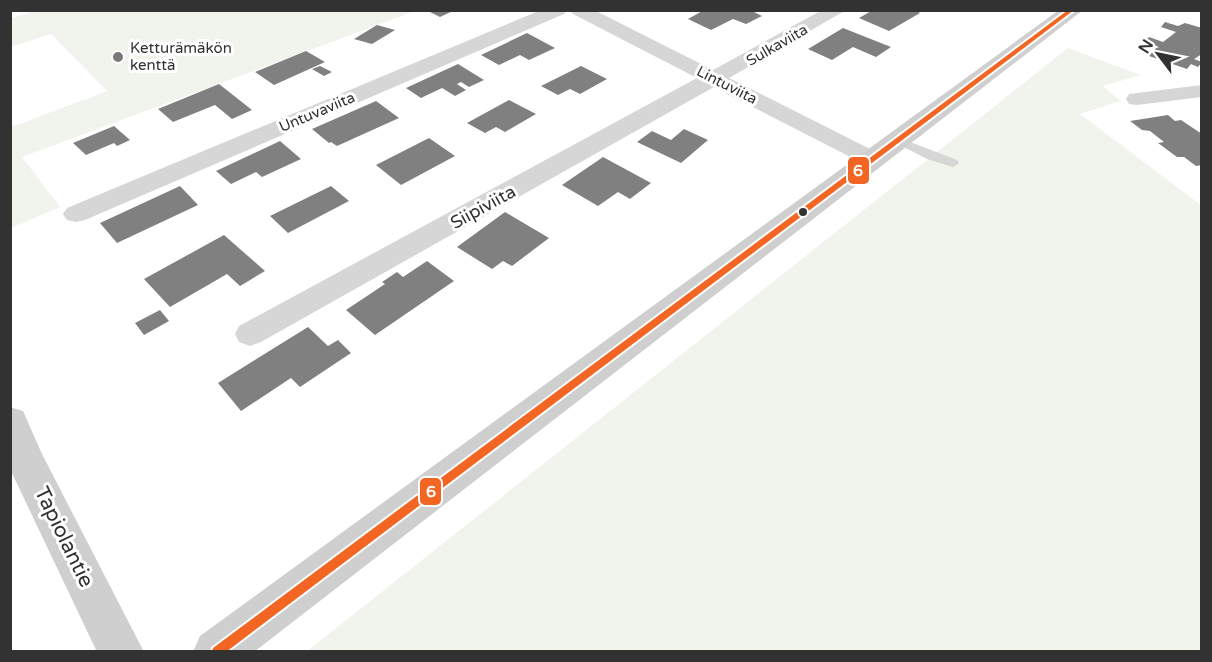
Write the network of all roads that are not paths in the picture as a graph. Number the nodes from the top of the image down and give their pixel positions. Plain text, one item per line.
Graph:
1 (558, 10) edge
2 (579, 10) edge
3 (837, 10) edge
4 (1073, 10) edge
5 (716, 79) junction
6 (1202, 91) edge
7 (1137, 99) dead end
8 (900, 141) junction
9 (874, 160) junction
10 (953, 163) dead end
11 (75, 214) dead end
12 (250, 334) dead end
13 (10, 422) edge
14 (18, 465) edge
15 (121, 651) edge
16 (216, 651) edge

1 - 11 street, Untuvaviita
2 - 5 street, Lintuviita
3 - 5 street, Sulkaviita
4 - 8 street
5 - 9 street, Lintuviita
5 - 12 street, Siipiviita
6 - 7 street
8 - 9 street
8 - 10 lane
9 - 16 street
13 - 14 street, Tapiolantie
14 - 15 street, Tapiolantie

